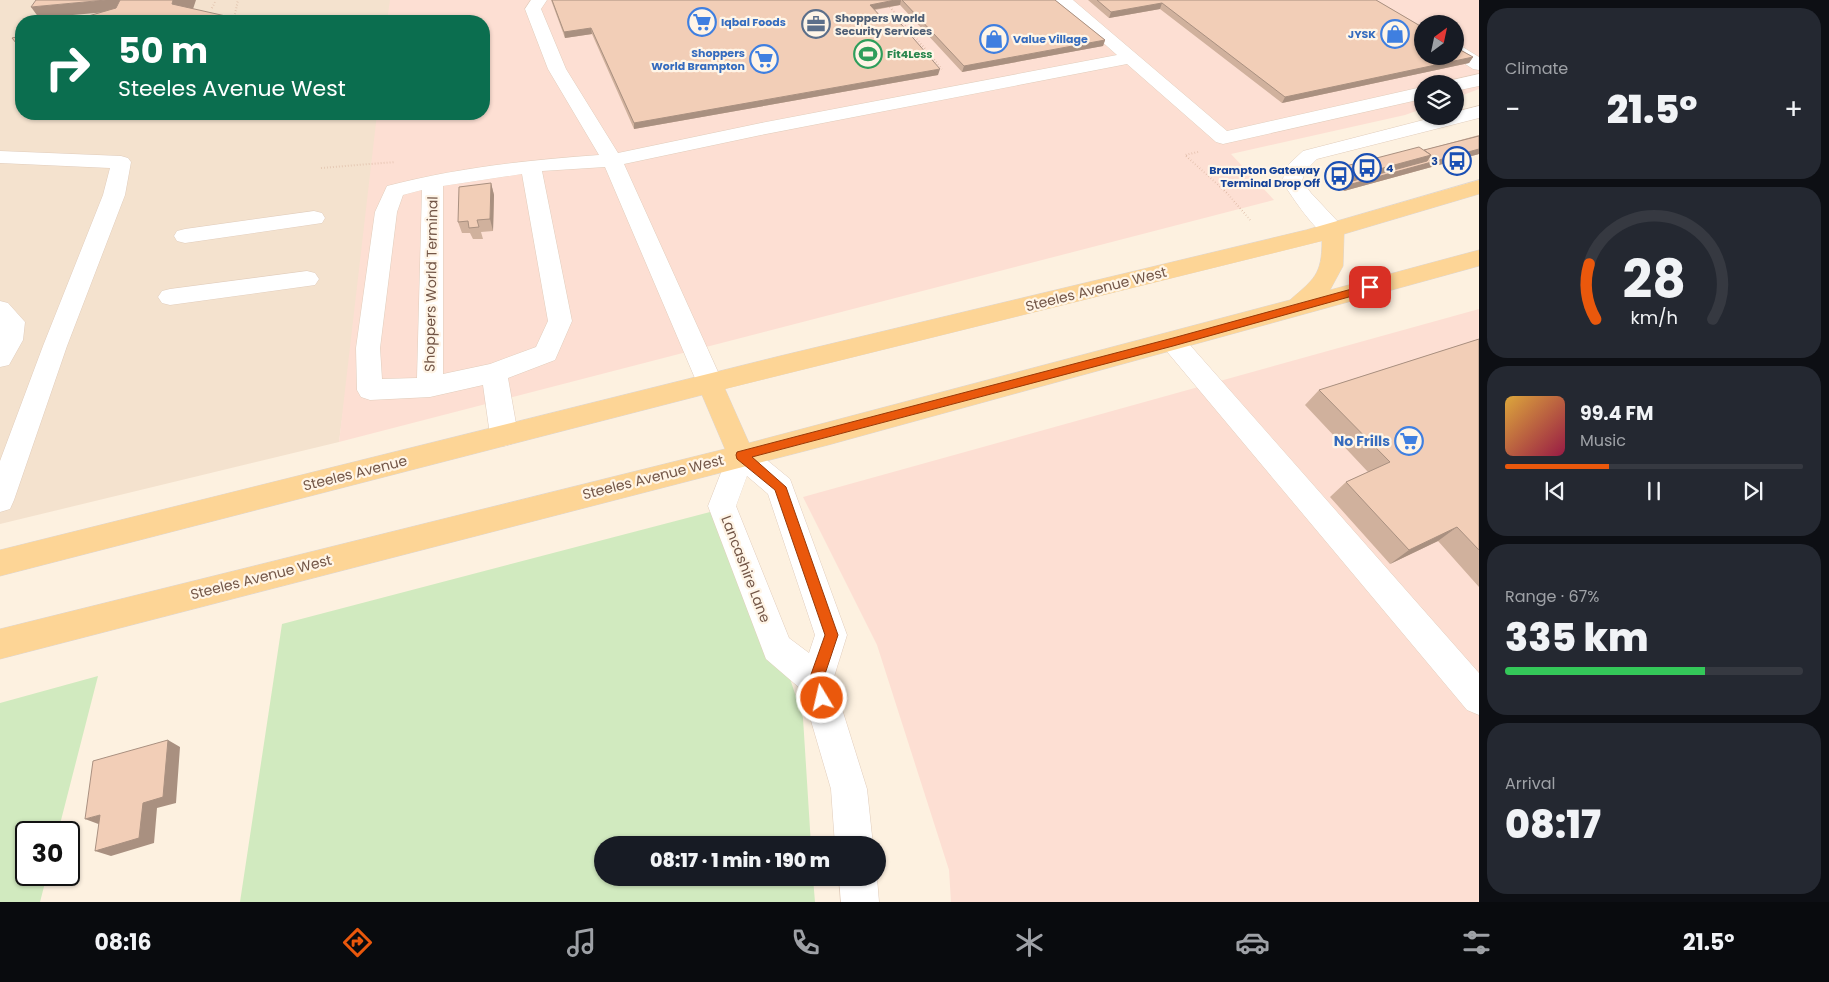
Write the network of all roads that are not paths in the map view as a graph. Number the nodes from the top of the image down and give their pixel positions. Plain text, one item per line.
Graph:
1 (539, 0) edge
2 (1064, 0) edge
3 (1464, 55) edge
4 (1131, 58) junction
5 (1479, 64) edge
6 (1479, 80) edge
7 (1464, 84) edge
8 (1414, 95) edge
9 (1479, 112) edge
10 (0, 157) edge
11 (612, 160) junction
12 (530, 166) junction
13 (433, 181) junction
14 (1479, 187) edge
15 (314, 218) dead end
16 (1333, 230) junction
17 (185, 236) dead end
18 (1479, 258) edge
19 (308, 279) dead end
20 (170, 297) dead end
21 (1298, 307) junction
22 (0, 309) edge
23 (1173, 342) junction
24 (55, 346) junction
25 (6, 349) edge
26 (494, 373) junction
27 (710, 383) junction
28 (430, 387) junction
29 (504, 435) junction
30 (741, 455) junction
31 (0, 500) edge
32 (0, 563) edge
33 (0, 644) edge
34 (816, 680) junction
35 (1479, 698) edge
36 (853, 836) edge
37 (859, 886) edge
38 (860, 902) edge

1 - 11 street
2 - 4 street
3 - 5 street
4 - 8 street
4 - 11 street, Shoppers World Terminal
6 - 7 street
9 - 16 street
10 - 24 street
11 - 12 street, Shoppers World Terminal
11 - 27 street
12 - 13 street, Shoppers World Terminal
12 - 26 street, Shoppers World Terminal
13 - 28 street, Shoppers World Terminal
13 - 28 street, Shoppers World Terminal
14 - 16 main road, Steeles Avenue West
15 - 17 street
16 - 21 main road
16 - 27 main road, Steeles Avenue West
18 - 21 main road, Steeles Avenue West
19 - 20 street
21 - 23 main road, Steeles Avenue West
22 - 25 street
23 - 30 main road, Steeles Avenue West
23 - 35 street
24 - 25 street
24 - 31 street
26 - 28 street, Shoppers World Terminal
26 - 29 street
27 - 29 main road, Steeles Avenue
27 - 30 main road
29 - 32 main road, Steeles Avenue
30 - 33 main road, Steeles Avenue West
30 - 34 street
30 - 34 street, Lancashire Lane
34 - 36 street
37 - 38 street

